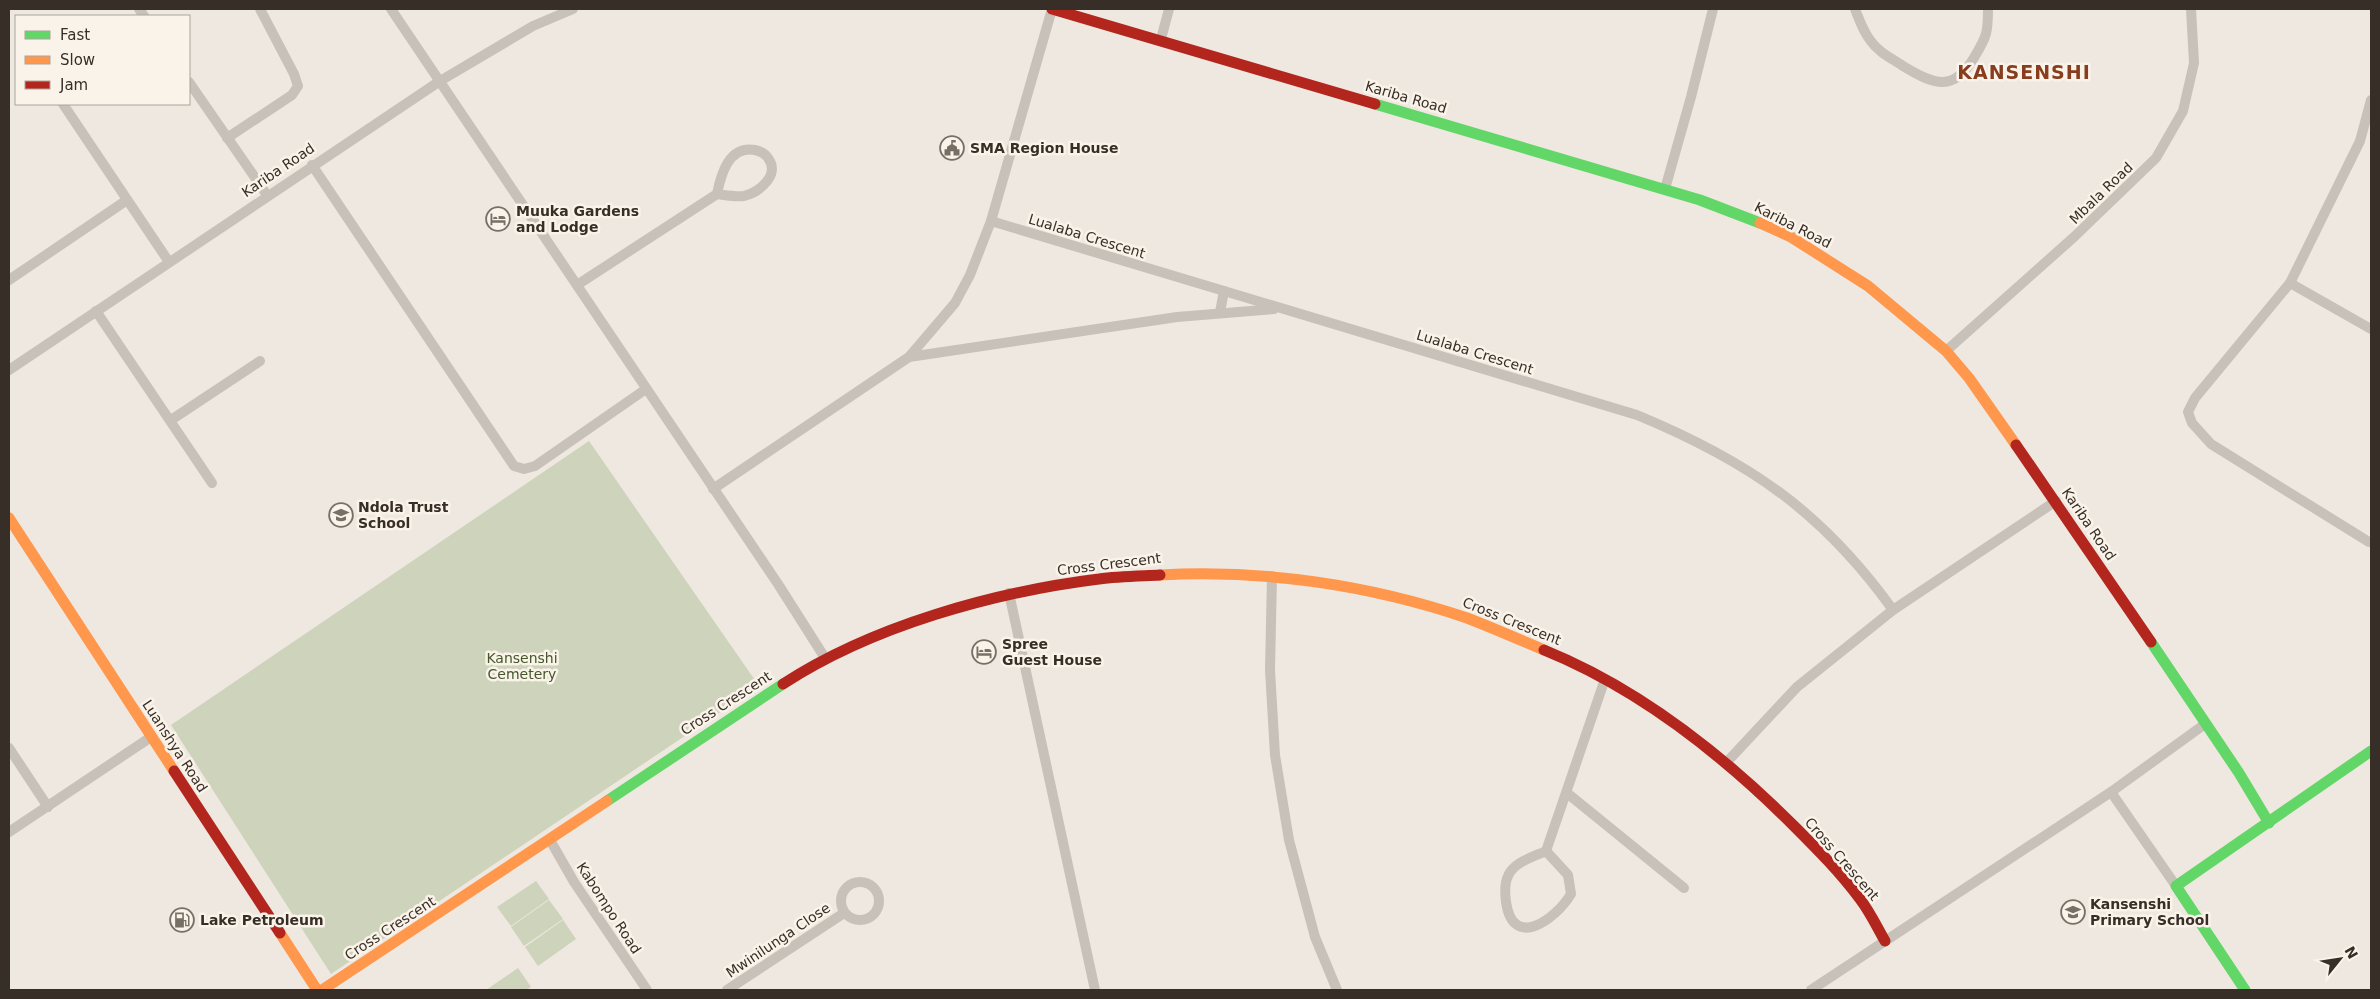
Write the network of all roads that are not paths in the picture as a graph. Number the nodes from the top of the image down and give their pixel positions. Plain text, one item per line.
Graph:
1 (260, 9) edge
2 (391, 9) edge
3 (573, 9) edge
4 (1052, 9) edge
5 (1169, 9) edge
6 (1713, 9) edge
7 (1855, 9) edge
8 (1988, 9) edge
9 (2191, 9) edge
10 (1161, 39) junction
11 (440, 80) junction
12 (190, 83) edge
13 (2371, 100) edge
14 (63, 105) edge
15 (227, 138) junction
16 (312, 165) junction
17 (1665, 189) junction
18 (717, 194) junction
19 (267, 195) junction
20 (127, 200) junction
21 (991, 222) junction
22 (169, 262) junction
23 (9, 280) edge
24 (2290, 283) junction
25 (577, 285) junction
26 (1224, 291) junction
27 (1282, 308) junction
28 (96, 311) junction
29 (1220, 312) junction
30 (2371, 329) edge
31 (1946, 351) junction
32 (908, 357) junction
33 (260, 361) dead end
34 (9, 370) edge
35 (646, 389) junction
36 (171, 420) junction
37 (212, 483) dead end
38 (713, 489) junction
39 (2056, 501) junction
40 (9, 518) edge
41 (2369, 542) dead end
42 (1272, 576) junction
43 (1008, 593) junction
44 (1893, 610) junction
45 (825, 658) junction
46 (1604, 679) junction
47 (2205, 724) junction
48 (152, 737) junction
49 (9, 748) edge
50 (2371, 750) edge
51 (1726, 763) junction
52 (2111, 792) junction
53 (1567, 793) junction
54 (48, 807) junction
55 (2269, 823) junction
56 (9, 832) edge
57 (550, 840) junction
58 (1546, 851) junction
59 (2176, 886) junction
60 (1684, 888) dead end
61 (844, 912) dead end
62 (1885, 941) junction
63 (318, 990) edge
64 (322, 990) edge
65 (647, 990) edge
66 (727, 990) edge
67 (1095, 990) edge
68 (1336, 990) edge
69 (1811, 990) edge
70 (2245, 990) edge

1 - 15 street
2 - 11 street
3 - 11 street, Kariba Road
4 - 10 main road, Kariba Road
4 - 21 street
5 - 10 street
6 - 17 street
7 - 8 street
9 - 31 street, Mbala Road
10 - 17 main road, Kariba Road
11 - 16 street, Kariba Road
11 - 25 street
12 - 15 street
13 - 24 street
14 - 20 street
15 - 19 street
16 - 19 street, Kariba Road
16 - 35 street
17 - 31 main road, Kariba Road
18 - 18 street
18 - 25 street
19 - 22 street, Kariba Road
20 - 22 street
20 - 23 street
21 - 26 street, Lualaba Crescent
21 - 32 street
22 - 28 street, Kariba Road
24 - 30 street
24 - 41 street
25 - 35 street
26 - 27 street, Lualaba Crescent
26 - 29 street
27 - 29 street
27 - 44 street, Lualaba Crescent
28 - 34 street, Kariba Road
28 - 36 street
29 - 32 street
31 - 39 main road, Kariba Road
32 - 38 street
33 - 36 street
35 - 38 street
36 - 37 street
38 - 45 street
39 - 44 street
39 - 47 main road, Kariba Road
40 - 48 main road, Luanshya Road
42 - 43 main road, Cross Crescent
42 - 46 main road, Cross Crescent
42 - 68 street
43 - 45 main road, Cross Crescent
43 - 67 street
44 - 51 street
45 - 57 main road, Cross Crescent
46 - 51 main road, Cross Crescent
46 - 53 street
47 - 52 street
47 - 55 main road, Kariba Road
48 - 54 street
48 - 63 main road, Luanshya Road
49 - 54 street
50 - 55 main road
51 - 62 main road, Cross Crescent
52 - 59 street
52 - 62 street
53 - 58 street
53 - 60 street
54 - 56 street
55 - 59 main road
57 - 64 main road, Cross Crescent
57 - 65 street, Kabompo Road
58 - 58 street
59 - 70 main road
61 - 66 street, Mwinilunga Close
62 - 69 street

